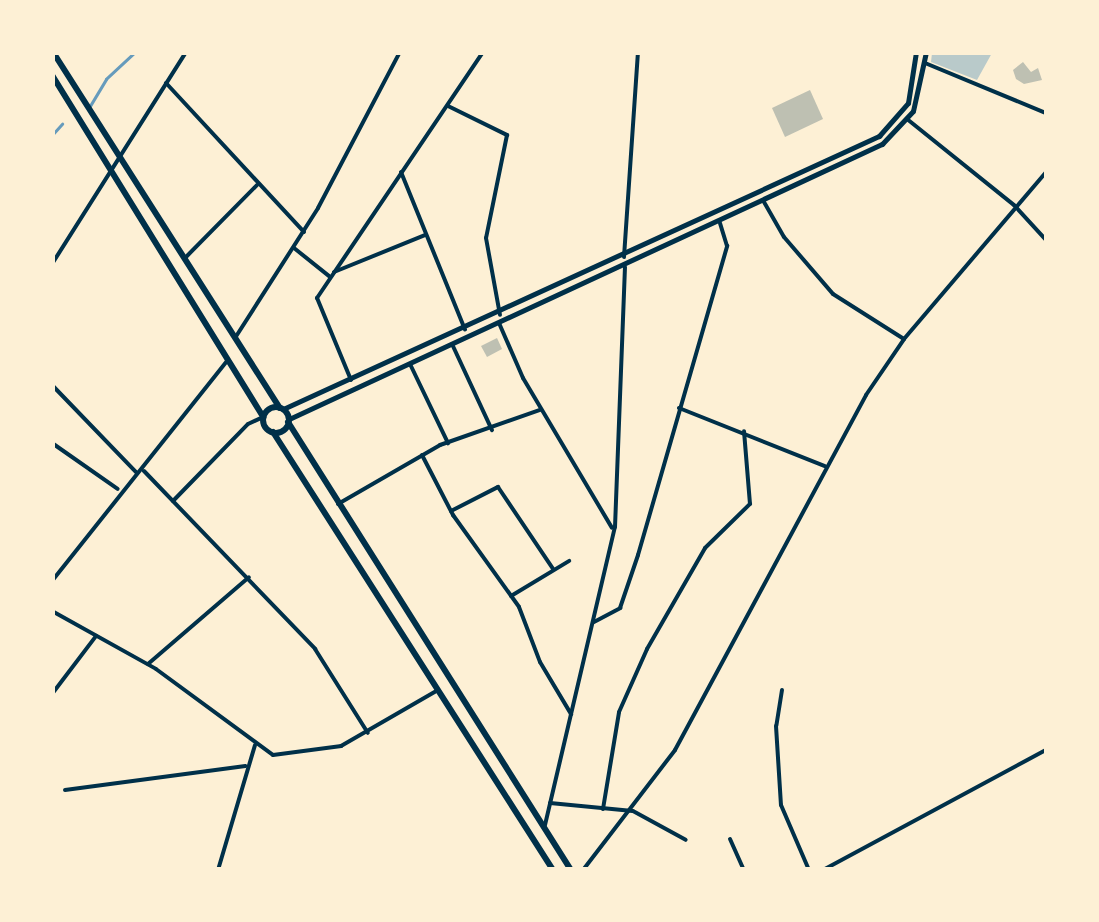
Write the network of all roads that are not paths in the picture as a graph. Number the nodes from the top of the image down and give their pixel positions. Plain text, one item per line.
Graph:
1 (53, 52) edge
2 (186, 52) edge
3 (400, 52) edge
4 (483, 52) edge
5 (638, 52) edge
6 (916, 52) edge
7 (926, 52) edge
8 (925, 64) junction
9 (52, 75) edge
10 (166, 83) junction
11 (446, 105) junction
12 (1046, 114) edge
13 (907, 119) junction
14 (124, 159) junction
15 (116, 172) junction
16 (401, 172) junction
17 (1046, 172) edge
18 (258, 184) junction
19 (764, 202) junction
20 (1014, 205) junction
21 (720, 222) junction
22 (304, 232) junction
23 (426, 235) junction
24 (1046, 240) edge
25 (294, 248) junction
26 (624, 257) junction
27 (183, 260) junction
28 (52, 264) edge
29 (625, 267) junction
30 (332, 275) junction
31 (499, 319) junction
32 (466, 330) junction
33 (234, 338) junction
34 (904, 339) junction
35 (452, 344) junction
36 (230, 358) junction
37 (410, 364) junction
38 (351, 380) junction
39 (52, 385) edge
40 (282, 408) junction
41 (679, 408) junction
42 (540, 410) junction
43 (263, 417) junction
44 (289, 421) junction
45 (492, 430) junction
46 (744, 431) junction
47 (273, 432) junction
48 (52, 443) edge
49 (448, 443) junction
50 (422, 455) junction
51 (825, 466) junction
52 (141, 472) junction
53 (120, 490) junction
54 (174, 501) junction
55 (338, 504) junction
56 (451, 511) junction
57 (614, 530) junction
58 (569, 561) dead end
59 (52, 562) edge
60 (62, 569) junction
61 (553, 569) junction
62 (249, 577) junction
63 (52, 581) edge
64 (511, 596) junction
65 (52, 611) edge
66 (592, 622) junction
67 (96, 636) junction
68 (148, 664) junction
69 (438, 690) junction
70 (782, 690) dead end
71 (52, 694) edge
72 (572, 714) junction
73 (368, 733) junction
74 (255, 746) junction
75 (1046, 750) edge
76 (245, 766) junction
77 (65, 790) dead end
78 (550, 802) junction
79 (603, 809) junction
80 (633, 811) junction
81 (545, 826) junction
82 (730, 839) dead end
83 (686, 840) dead end
84 (547, 860) junction
85 (218, 870) edge
86 (544, 870) edge
87 (553, 870) edge
88 (572, 870) edge
89 (584, 870) edge
90 (744, 870) edge
91 (809, 870) edge
92 (822, 870) edge

1 - 14 highway
2 - 10 street
3 - 22 street
4 - 11 street
5 - 26 street
6 - 26 main road
7 - 8 main road
8 - 12 street
8 - 13 main road
9 - 15 highway
10 - 14 street
10 - 18 street
11 - 16 street
11 - 31 street
13 - 19 main road
13 - 20 street
14 - 15 street
14 - 27 highway
15 - 28 street
15 - 36 highway
16 - 23 street
16 - 30 street
17 - 20 street
18 - 22 street
18 - 27 street
19 - 21 main road
19 - 34 street
20 - 24 street
20 - 34 street
21 - 29 main road
21 - 41 street
22 - 25 street
23 - 30 street
23 - 32 street
25 - 30 street
25 - 33 street
26 - 31 main road
27 - 33 highway
29 - 31 main road
29 - 57 street
30 - 38 street
31 - 32 main road
31 - 35 main road
31 - 42 street
32 - 38 main road
33 - 40 highway
34 - 51 street
35 - 37 main road
35 - 45 street
36 - 43 highway
36 - 52 street
37 - 44 main road
37 - 49 street
38 - 40 main road
39 - 52 street
40 - 43 highway
40 - 44 highway
41 - 46 street
41 - 66 street
42 - 45 street
42 - 57 street
43 - 47 highway
43 - 54 street
44 - 47 highway
44 - 55 highway
45 - 49 street
46 - 51 street
46 - 79 street
47 - 69 highway
48 - 53 street
49 - 50 street
50 - 55 street
50 - 56 street
51 - 80 street
52 - 53 street
52 - 54 street
53 - 60 street
54 - 62 street
55 - 81 highway
56 - 61 street
56 - 64 street
57 - 66 street
58 - 61 street
59 - 60 street
60 - 63 street
61 - 64 street
62 - 68 street
62 - 73 street
64 - 72 street
65 - 67 street
66 - 72 street
67 - 68 street
67 - 71 street
68 - 74 street
69 - 73 street
69 - 84 highway
70 - 91 street
72 - 78 street
73 - 74 street
74 - 76 street
75 - 92 street
76 - 77 street
76 - 85 street
78 - 79 street
78 - 81 street
79 - 80 street
80 - 83 street
80 - 89 street
81 - 88 highway
82 - 90 street
84 - 86 street
84 - 87 highway

